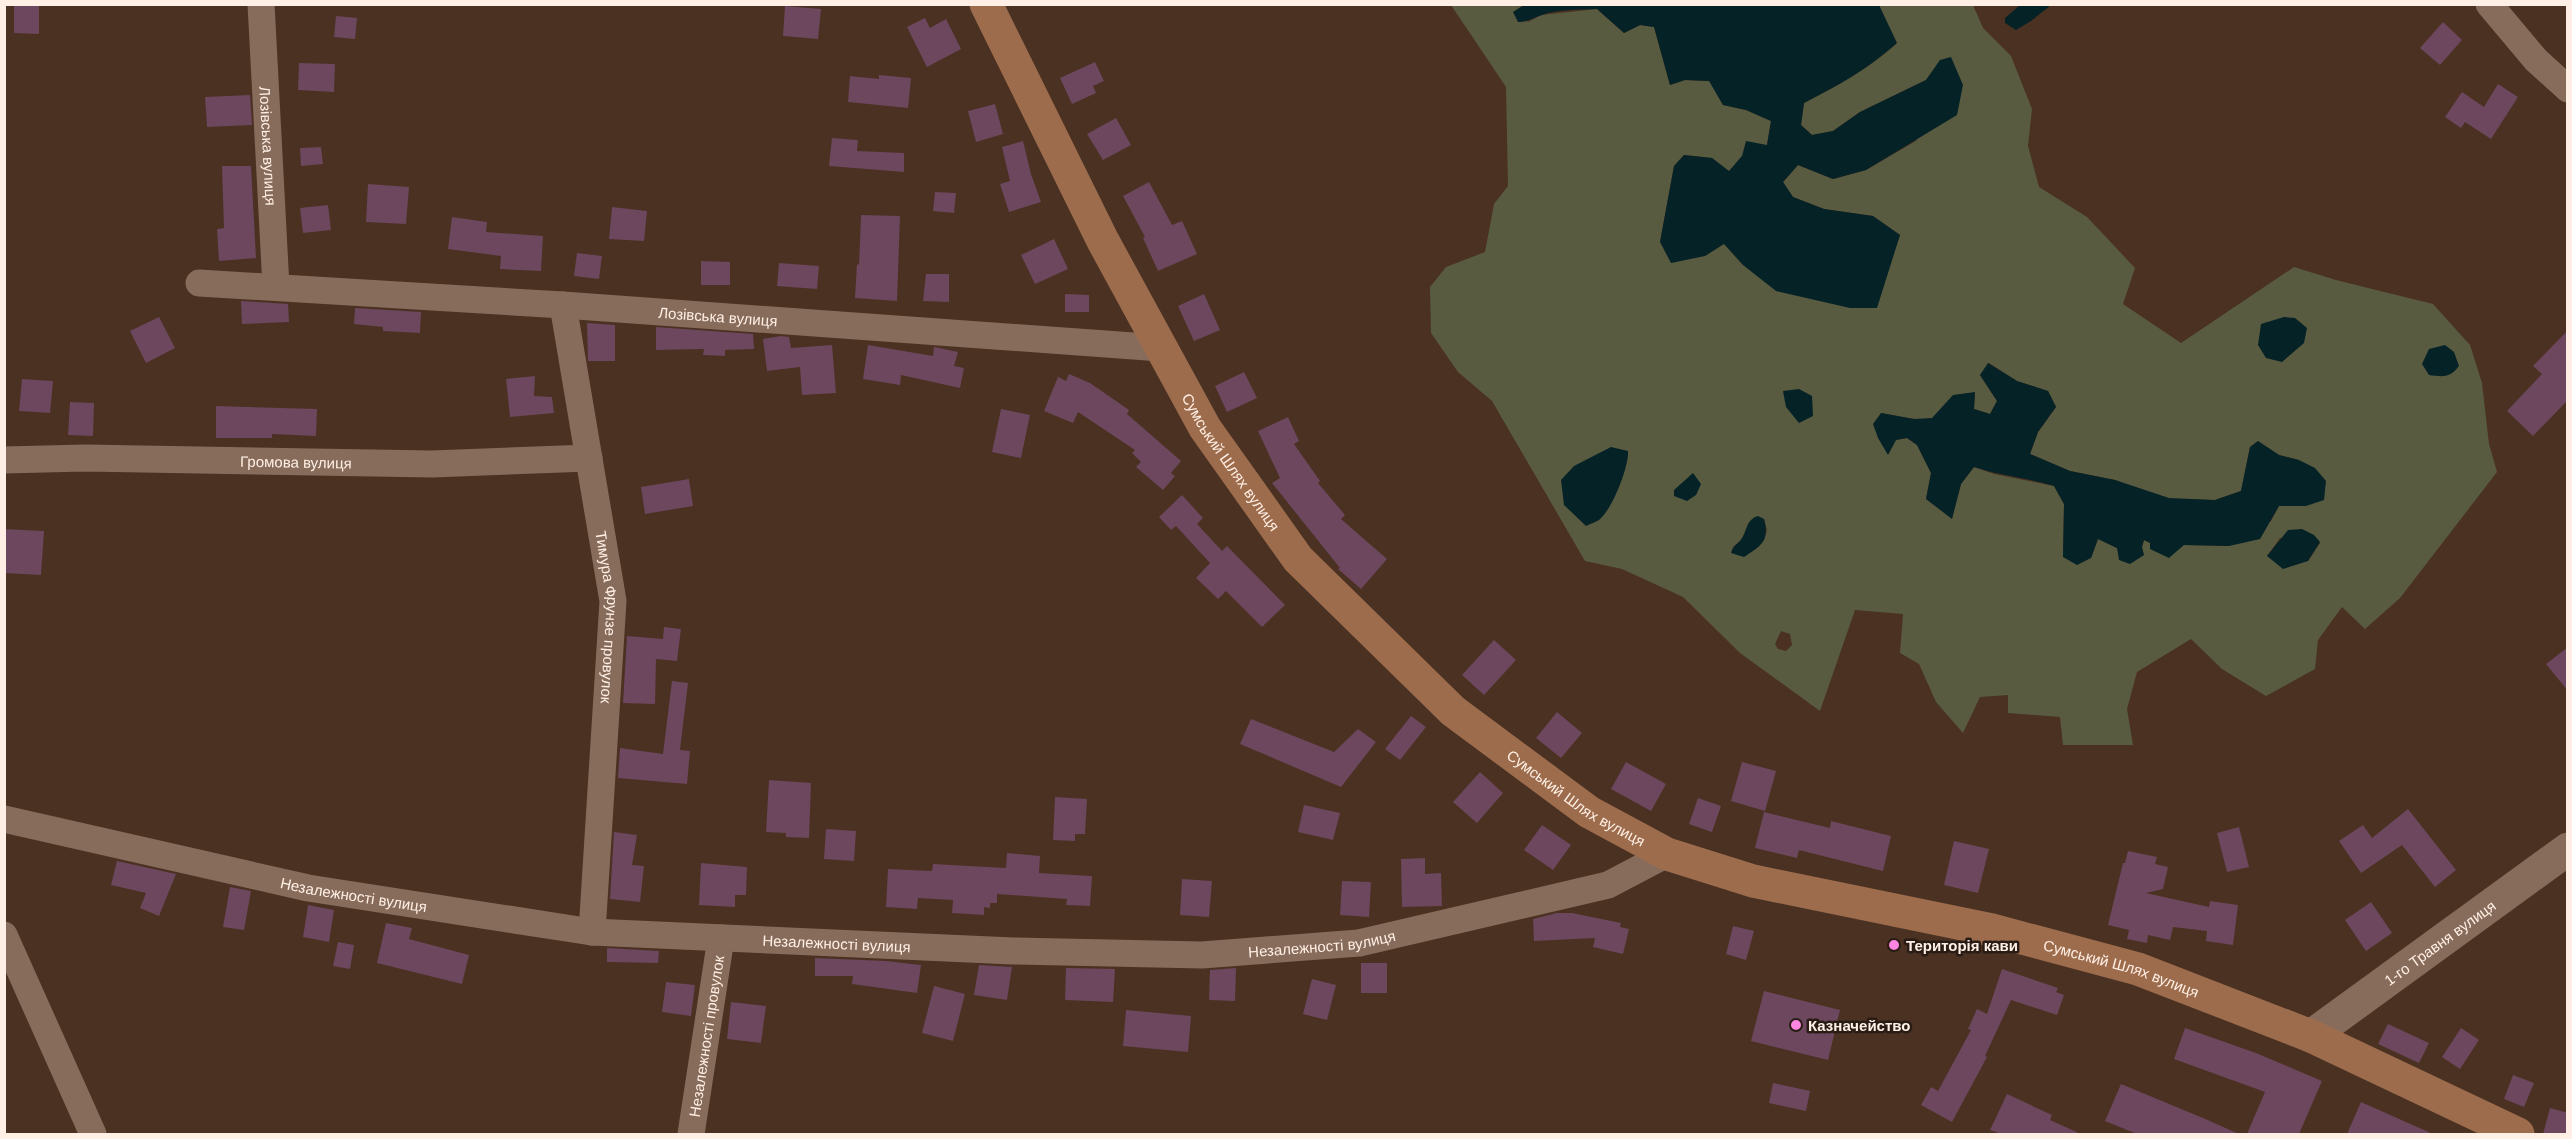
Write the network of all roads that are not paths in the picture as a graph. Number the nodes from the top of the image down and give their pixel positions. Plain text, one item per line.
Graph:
1 (261, 4) edge
2 (2489, 4) edge
3 (988, 6) edge
4 (2568, 89) edge
5 (199, 282) dead end
6 (276, 287) junction
7 (563, 305) junction
8 (1161, 348) junction
9 (589, 458) junction
10 (4, 460) edge
11 (4, 819) edge
12 (2568, 849) edge
13 (1667, 854) junction
14 (592, 932) junction
15 (4, 935) edge
16 (721, 938) junction
17 (2311, 1036) junction
18 (93, 1134) edge
19 (691, 1134) edge
20 (2518, 1134) edge

1 - 6 street, Лозівська вулиця
2 - 4 street
3 - 8 main road, Сумський Шлях вулиця
5 - 6 street, Лозівська вулиця
6 - 7 street, Лозівська вулиця
7 - 8 street, Лозівська вулиця
7 - 9 street, Тимура Фрунзе провулок
8 - 13 main road, Сумський Шлях вулиця
9 - 10 street, Громова вулиця
9 - 14 street, Тимура Фрунзе провулок
11 - 14 street, Незалежності вулиця
12 - 17 street, 1-го Травня вулиця
13 - 16 street, Незалежності вулиця
13 - 17 main road, Сумський Шлях вулиця
14 - 16 street, Незалежності вулиця
15 - 18 street
16 - 19 street, Незалежності провулок
17 - 20 main road, Сумський Шлях вулиця

